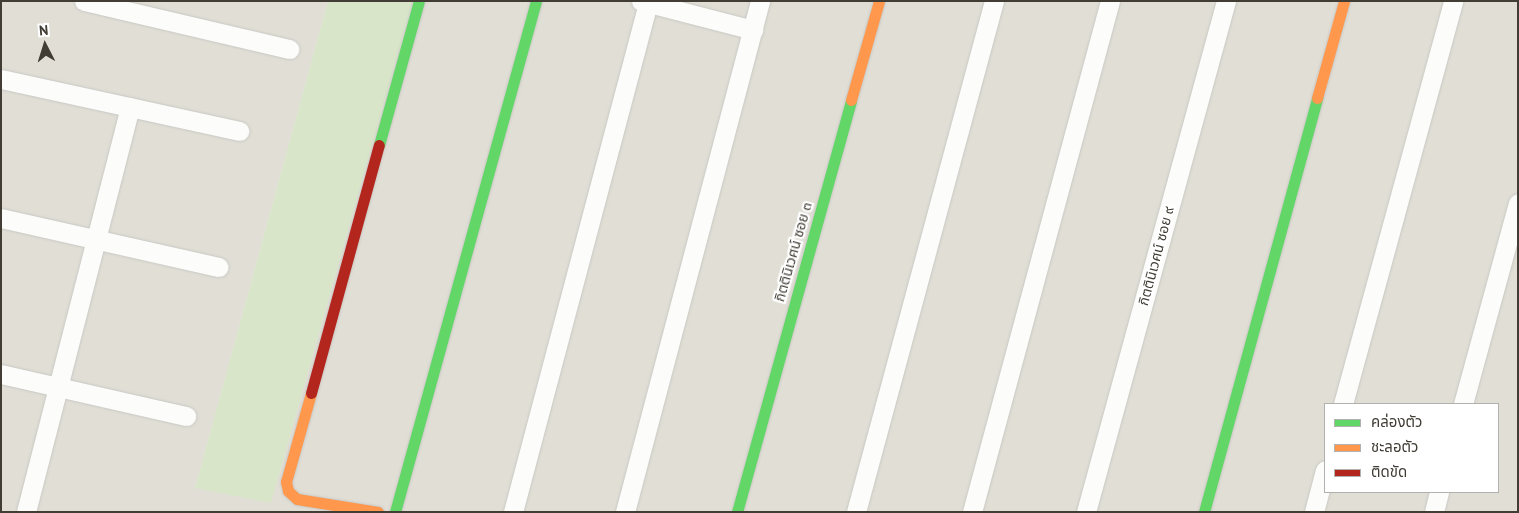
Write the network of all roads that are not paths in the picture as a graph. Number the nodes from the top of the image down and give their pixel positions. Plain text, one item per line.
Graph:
1 (84, 1) edge
2 (419, 1) edge
3 (536, 1) edge
4 (760, 1) edge
5 (879, 1) edge
6 (994, 1) edge
7 (1110, 1) edge
8 (1226, 1) edge
9 (1344, 1) edge
10 (1453, 1) edge
11 (645, 2) edge
12 (752, 30) junction
13 (289, 49) dead end
14 (1, 79) edge
15 (130, 107) junction
16 (239, 131) dead end
17 (1518, 203) edge
18 (1, 218) edge
19 (96, 239) junction
20 (219, 266) dead end
21 (1, 374) edge
22 (58, 387) junction
23 (1343, 403) edge
24 (1463, 403) edge
25 (186, 416) dead end
26 (1324, 474) edge
27 (1439, 493) edge
28 (26, 512) edge
29 (378, 512) edge
30 (394, 512) edge
31 (513, 512) edge
32 (625, 512) edge
33 (737, 512) edge
34 (856, 512) edge
35 (972, 512) edge
36 (1086, 512) edge
37 (1204, 512) edge
38 (1314, 512) edge
39 (1434, 512) edge

1 - 13 street
2 - 29 street
3 - 30 street
4 - 12 street
5 - 33 street, กิตตินิเวศน์ ซอย ๓
6 - 34 street
7 - 35 street
8 - 36 street, กิตตินิเวศน์ ซอย ๙
9 - 37 street
10 - 23 street
11 - 12 street
11 - 31 street
12 - 32 street
14 - 15 street
15 - 16 street
15 - 19 street
17 - 24 street
18 - 19 street
19 - 20 street
19 - 22 street
21 - 22 street
22 - 25 street
22 - 28 street
26 - 38 street
27 - 39 street

